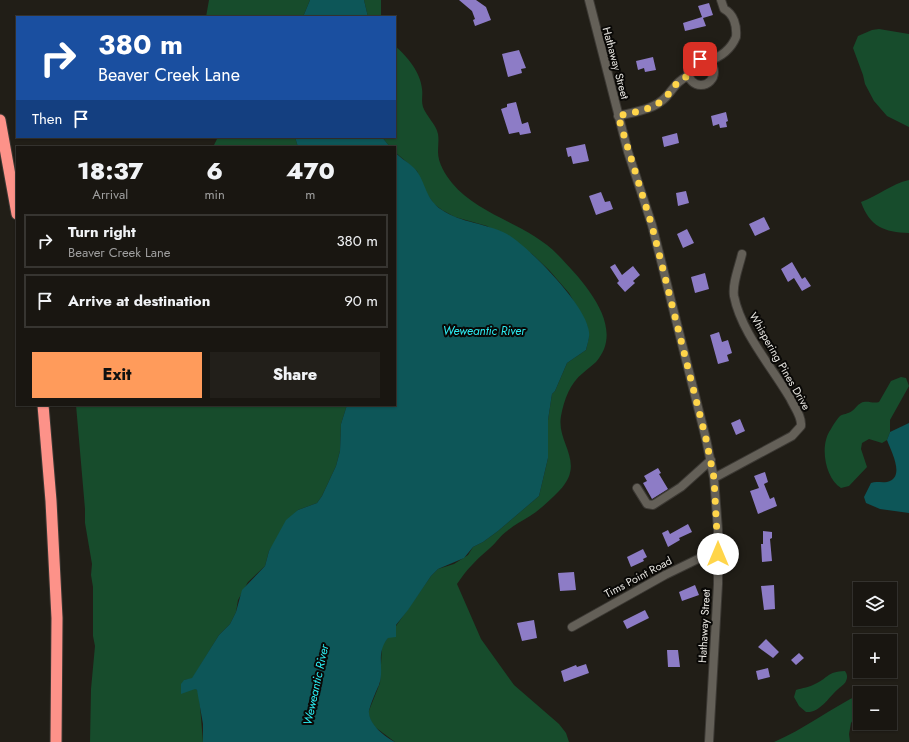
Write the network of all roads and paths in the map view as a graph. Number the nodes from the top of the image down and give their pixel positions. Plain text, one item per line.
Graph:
1 (589, 0) edge
2 (720, 0) edge
3 (708, 60) junction
4 (688, 76) junction
5 (618, 116) junction
6 (0, 120) edge
7 (16, 208) edge
8 (742, 254) dead end
9 (43, 406) edge
10 (711, 460) junction
11 (714, 478) junction
12 (637, 488) dead end
13 (718, 554) junction
14 (572, 627) dead end
15 (56, 742) edge
16 (709, 742) edge

1 - 5 street, Hathaway Street
2 - 3 street
3 - 4 street
3 - 4 street
4 - 5 street
5 - 10 street, Hathaway Street
6 - 7 highway
8 - 11 street, Whispering Pines Drive
9 - 15 highway
10 - 11 street, Hathaway Street
10 - 12 street
11 - 13 street, Hathaway Street
13 - 14 street, Tims Point Road
13 - 16 street, Hathaway Street

